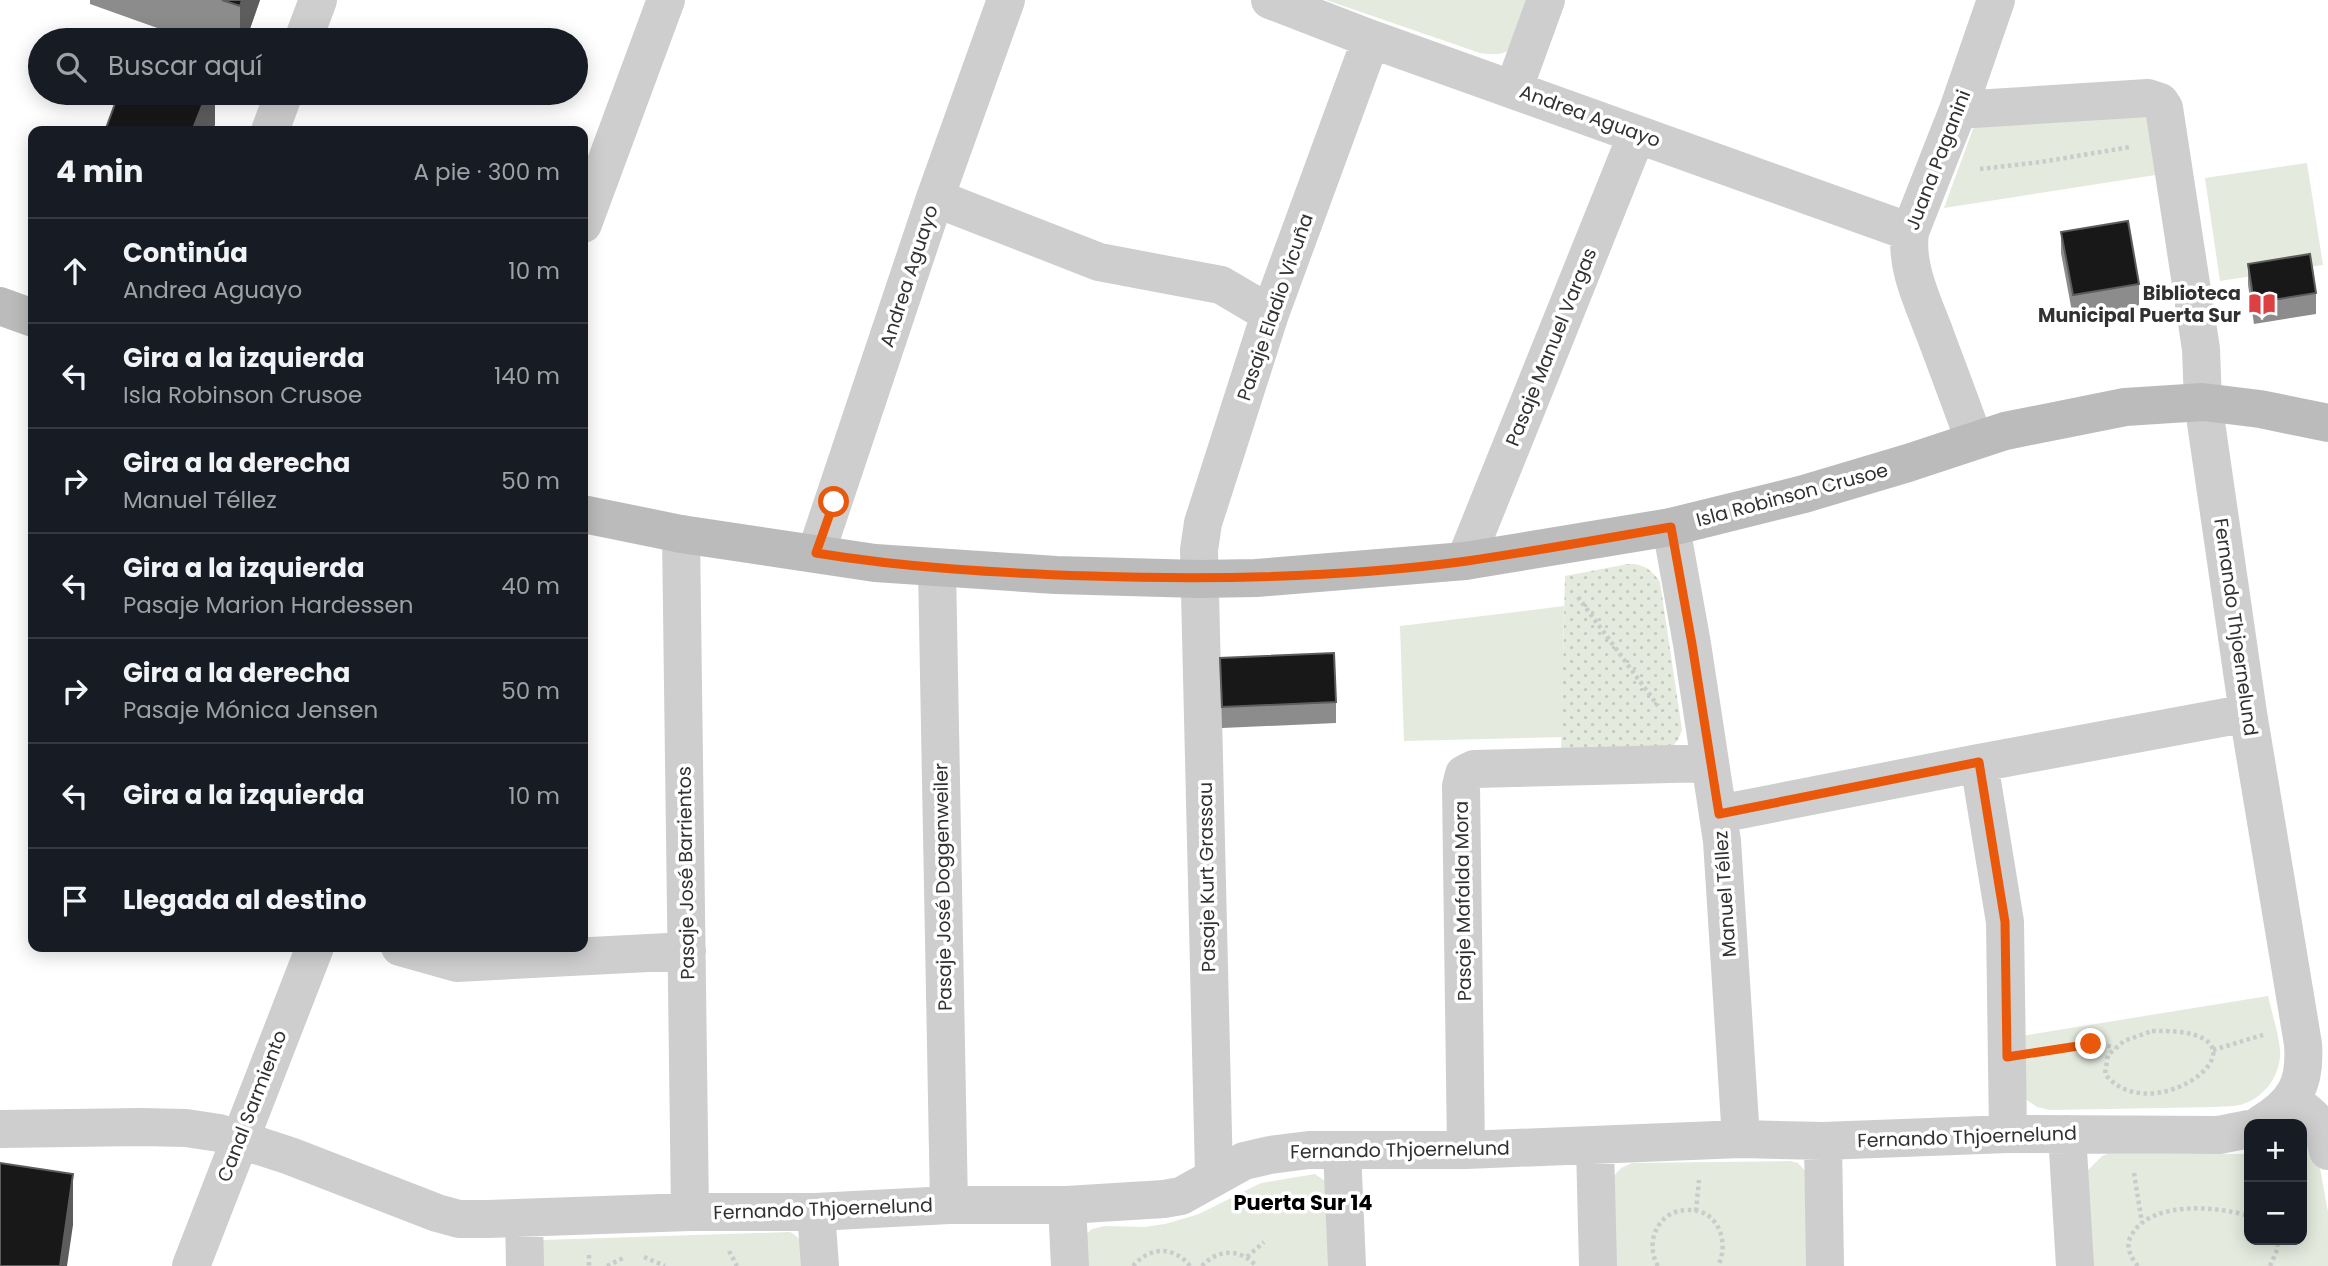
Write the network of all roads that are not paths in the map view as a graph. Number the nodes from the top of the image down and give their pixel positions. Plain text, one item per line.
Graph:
1 (318, 0) edge
2 (666, 0) edge
3 (1006, 0) edge
4 (1270, 0) edge
5 (1546, 0) edge
6 (1996, 0) edge
7 (308, 28) edge
8 (1371, 38) junction
9 (1514, 88) junction
10 (280, 105) edge
11 (1958, 110) junction
12 (272, 126) edge
13 (1637, 134) junction
14 (935, 198) junction
15 (588, 210) edge
16 (1910, 232) junction
17 (0, 306) edge
18 (1270, 314) junction
19 (28, 316) edge
20 (2203, 402) junction
21 (2328, 423) edge
22 (1974, 440) junction
23 (588, 515) edge
24 (1671, 527) junction
25 (681, 534) junction
26 (816, 553) junction
27 (1465, 561) junction
28 (937, 568) junction
29 (1199, 579) junction
30 (2248, 713) junction
31 (1710, 762) junction
32 (1979, 762) junction
33 (1719, 814) junction
34 (687, 951) junction
35 (313, 952) edge
36 (415, 952) edge
37 (2291, 1100) junction
38 (2268, 1119) edge
39 (0, 1129) edge
40 (2244, 1130) edge
41 (2008, 1134) junction
42 (2067, 1134) junction
43 (240, 1138) junction
44 (1741, 1139) junction
45 (1824, 1141) junction
46 (1595, 1146) junction
47 (1342, 1150) junction
48 (1466, 1150) junction
49 (2328, 1151) edge
50 (1214, 1175) junction
51 (949, 1205) junction
52 (1067, 1205) junction
53 (690, 1212) junction
54 (816, 1212) junction
55 (524, 1218) junction
56 (191, 1266) edge
57 (525, 1266) edge
58 (820, 1266) edge
59 (1070, 1266) edge
60 (1346, 1266) edge
61 (1598, 1266) edge
62 (1825, 1266) edge
63 (2075, 1266) edge

1 - 7 street
2 - 15 street
3 - 14 street, Andrea Aguayo
4 - 8 street, Andrea Aguayo
5 - 9 street
6 - 11 street, Juana Paganini
8 - 9 street, Andrea Aguayo
8 - 18 street, Pasaje Eladio Vicuña
9 - 13 street, Andrea Aguayo
10 - 12 street
11 - 16 street, Juana Paganini
11 - 20 street, Fernando Thjoernelund
13 - 16 street, Andrea Aguayo
13 - 27 street, Pasaje Manuel Vargas
14 - 18 street
14 - 26 street, Andrea Aguayo
16 - 22 street, Juana Paganini
17 - 19 street
18 - 29 street, Pasaje Eladio Vicuña
20 - 21 street, Isla Robinson Crusoe
20 - 22 street, Isla Robinson Crusoe
20 - 30 street, Fernando Thjoernelund
22 - 24 street, Isla Robinson Crusoe
23 - 25 street, Isla Robinson Crusoe
24 - 27 street, Isla Robinson Crusoe
24 - 31 street, Manuel Téllez
25 - 26 street, Isla Robinson Crusoe
25 - 34 street, Pasaje José Barrientos
26 - 28 street, Isla Robinson Crusoe
27 - 29 street, Isla Robinson Crusoe
28 - 29 street, Isla Robinson Crusoe
28 - 51 street, Pasaje José Doggenweiler
29 - 50 street, Pasaje Kurt Grassau
30 - 32 street
30 - 37 street, Fernando Thjoernelund
31 - 33 street, Manuel Téllez
31 - 48 street, Pasaje Mafalda Mora
32 - 33 street
32 - 41 street
33 - 44 street, Manuel Téllez
34 - 36 street
34 - 53 street, Pasaje José Barrientos
35 - 43 street, Canal Sarmiento
37 - 38 street
37 - 49 street
39 - 43 street, Fernando Thjoernelund
40 - 42 street, Fernando Thjoernelund
41 - 42 street, Fernando Thjoernelund
41 - 45 street, Fernando Thjoernelund
42 - 63 street
43 - 55 street, Fernando Thjoernelund
43 - 56 street, Canal Sarmiento
44 - 45 street, Fernando Thjoernelund
44 - 46 street, Fernando Thjoernelund
45 - 62 street
46 - 48 street, Fernando Thjoernelund
46 - 61 street
47 - 48 street, Fernando Thjoernelund
47 - 50 street, Fernando Thjoernelund
47 - 60 street
50 - 52 street, Fernando Thjoernelund
51 - 52 street, Fernando Thjoernelund
51 - 54 street, Fernando Thjoernelund
52 - 59 street
53 - 54 street, Fernando Thjoernelund
53 - 55 street, Fernando Thjoernelund
54 - 58 street
55 - 57 street

